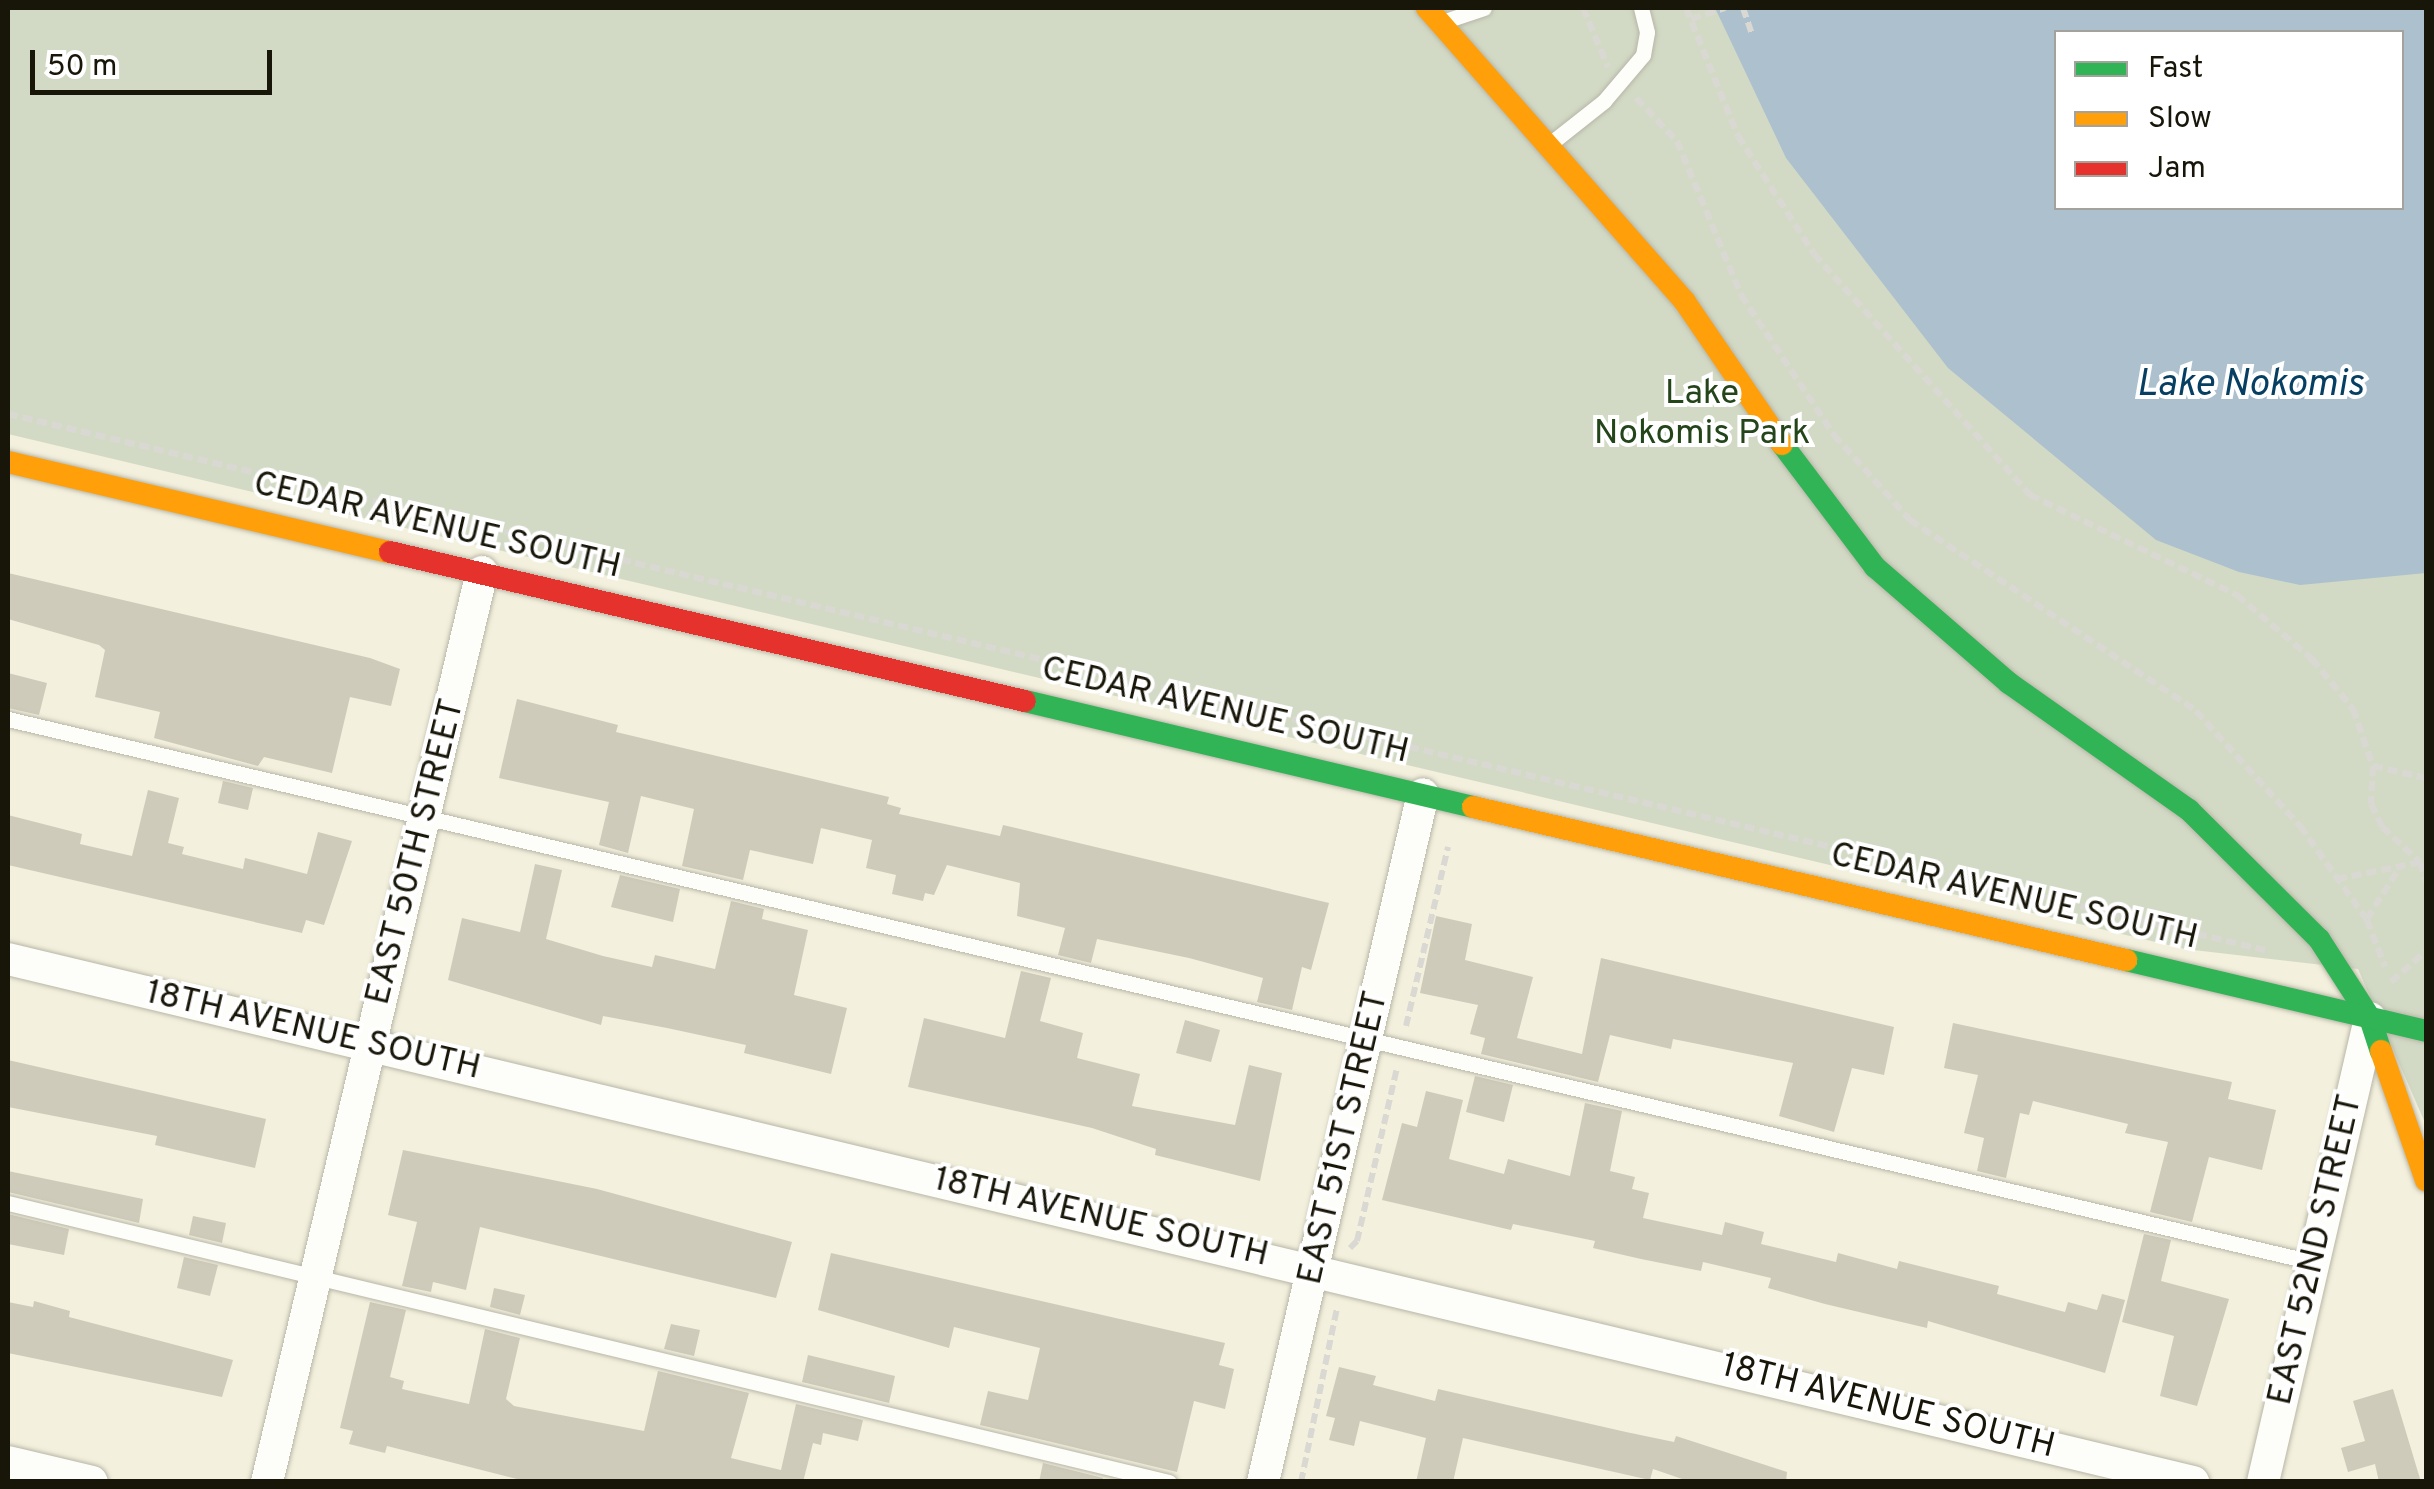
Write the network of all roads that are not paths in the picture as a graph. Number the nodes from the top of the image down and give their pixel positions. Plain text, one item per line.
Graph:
1 (1484, 8) edge
2 (1640, 8) edge
3 (1434, 15) edge
4 (1550, 142) junction
5 (8, 462) edge
6 (482, 572) junction
7 (8, 719) edge
8 (1424, 794) junction
9 (424, 816) junction
10 (8, 959) edge
11 (2370, 1018) junction
12 (2426, 1031) edge
13 (1366, 1043) junction
14 (369, 1045) junction
15 (2426, 1180) edge
16 (8, 1203) edge
17 (2314, 1262) junction
18 (1314, 1268) junction
19 (316, 1275) junction
20 (8, 1462) edge
21 (92, 1482) edge
22 (267, 1482) edge
23 (1170, 1482) edge
24 (1263, 1482) edge
25 (2193, 1482) edge
26 (2263, 1482) edge

1 - 3 lane
2 - 4 lane
3 - 4 main road
4 - 11 main road
5 - 6 main road, CEDAR AVENUE SOUTH
6 - 8 main road, CEDAR AVENUE SOUTH
6 - 9 street, EAST 50TH STREET
7 - 9 lane
8 - 11 main road, CEDAR AVENUE SOUTH
8 - 13 street, EAST 51ST STREET
9 - 13 lane
9 - 14 street, EAST 50TH STREET
10 - 14 street, 18TH AVENUE SOUTH
11 - 12 main road, CEDAR AVENUE SOUTH
11 - 15 main road
11 - 17 street, EAST 52ND STREET
13 - 17 lane
13 - 18 street, EAST 51ST STREET
14 - 18 street, 18TH AVENUE SOUTH
14 - 19 street, EAST 50TH STREET
16 - 19 lane
17 - 26 street, EAST 52ND STREET
18 - 24 street, EAST 51ST STREET
18 - 25 street, 18TH AVENUE SOUTH
19 - 22 street, EAST 50TH STREET
19 - 23 lane
20 - 21 street

